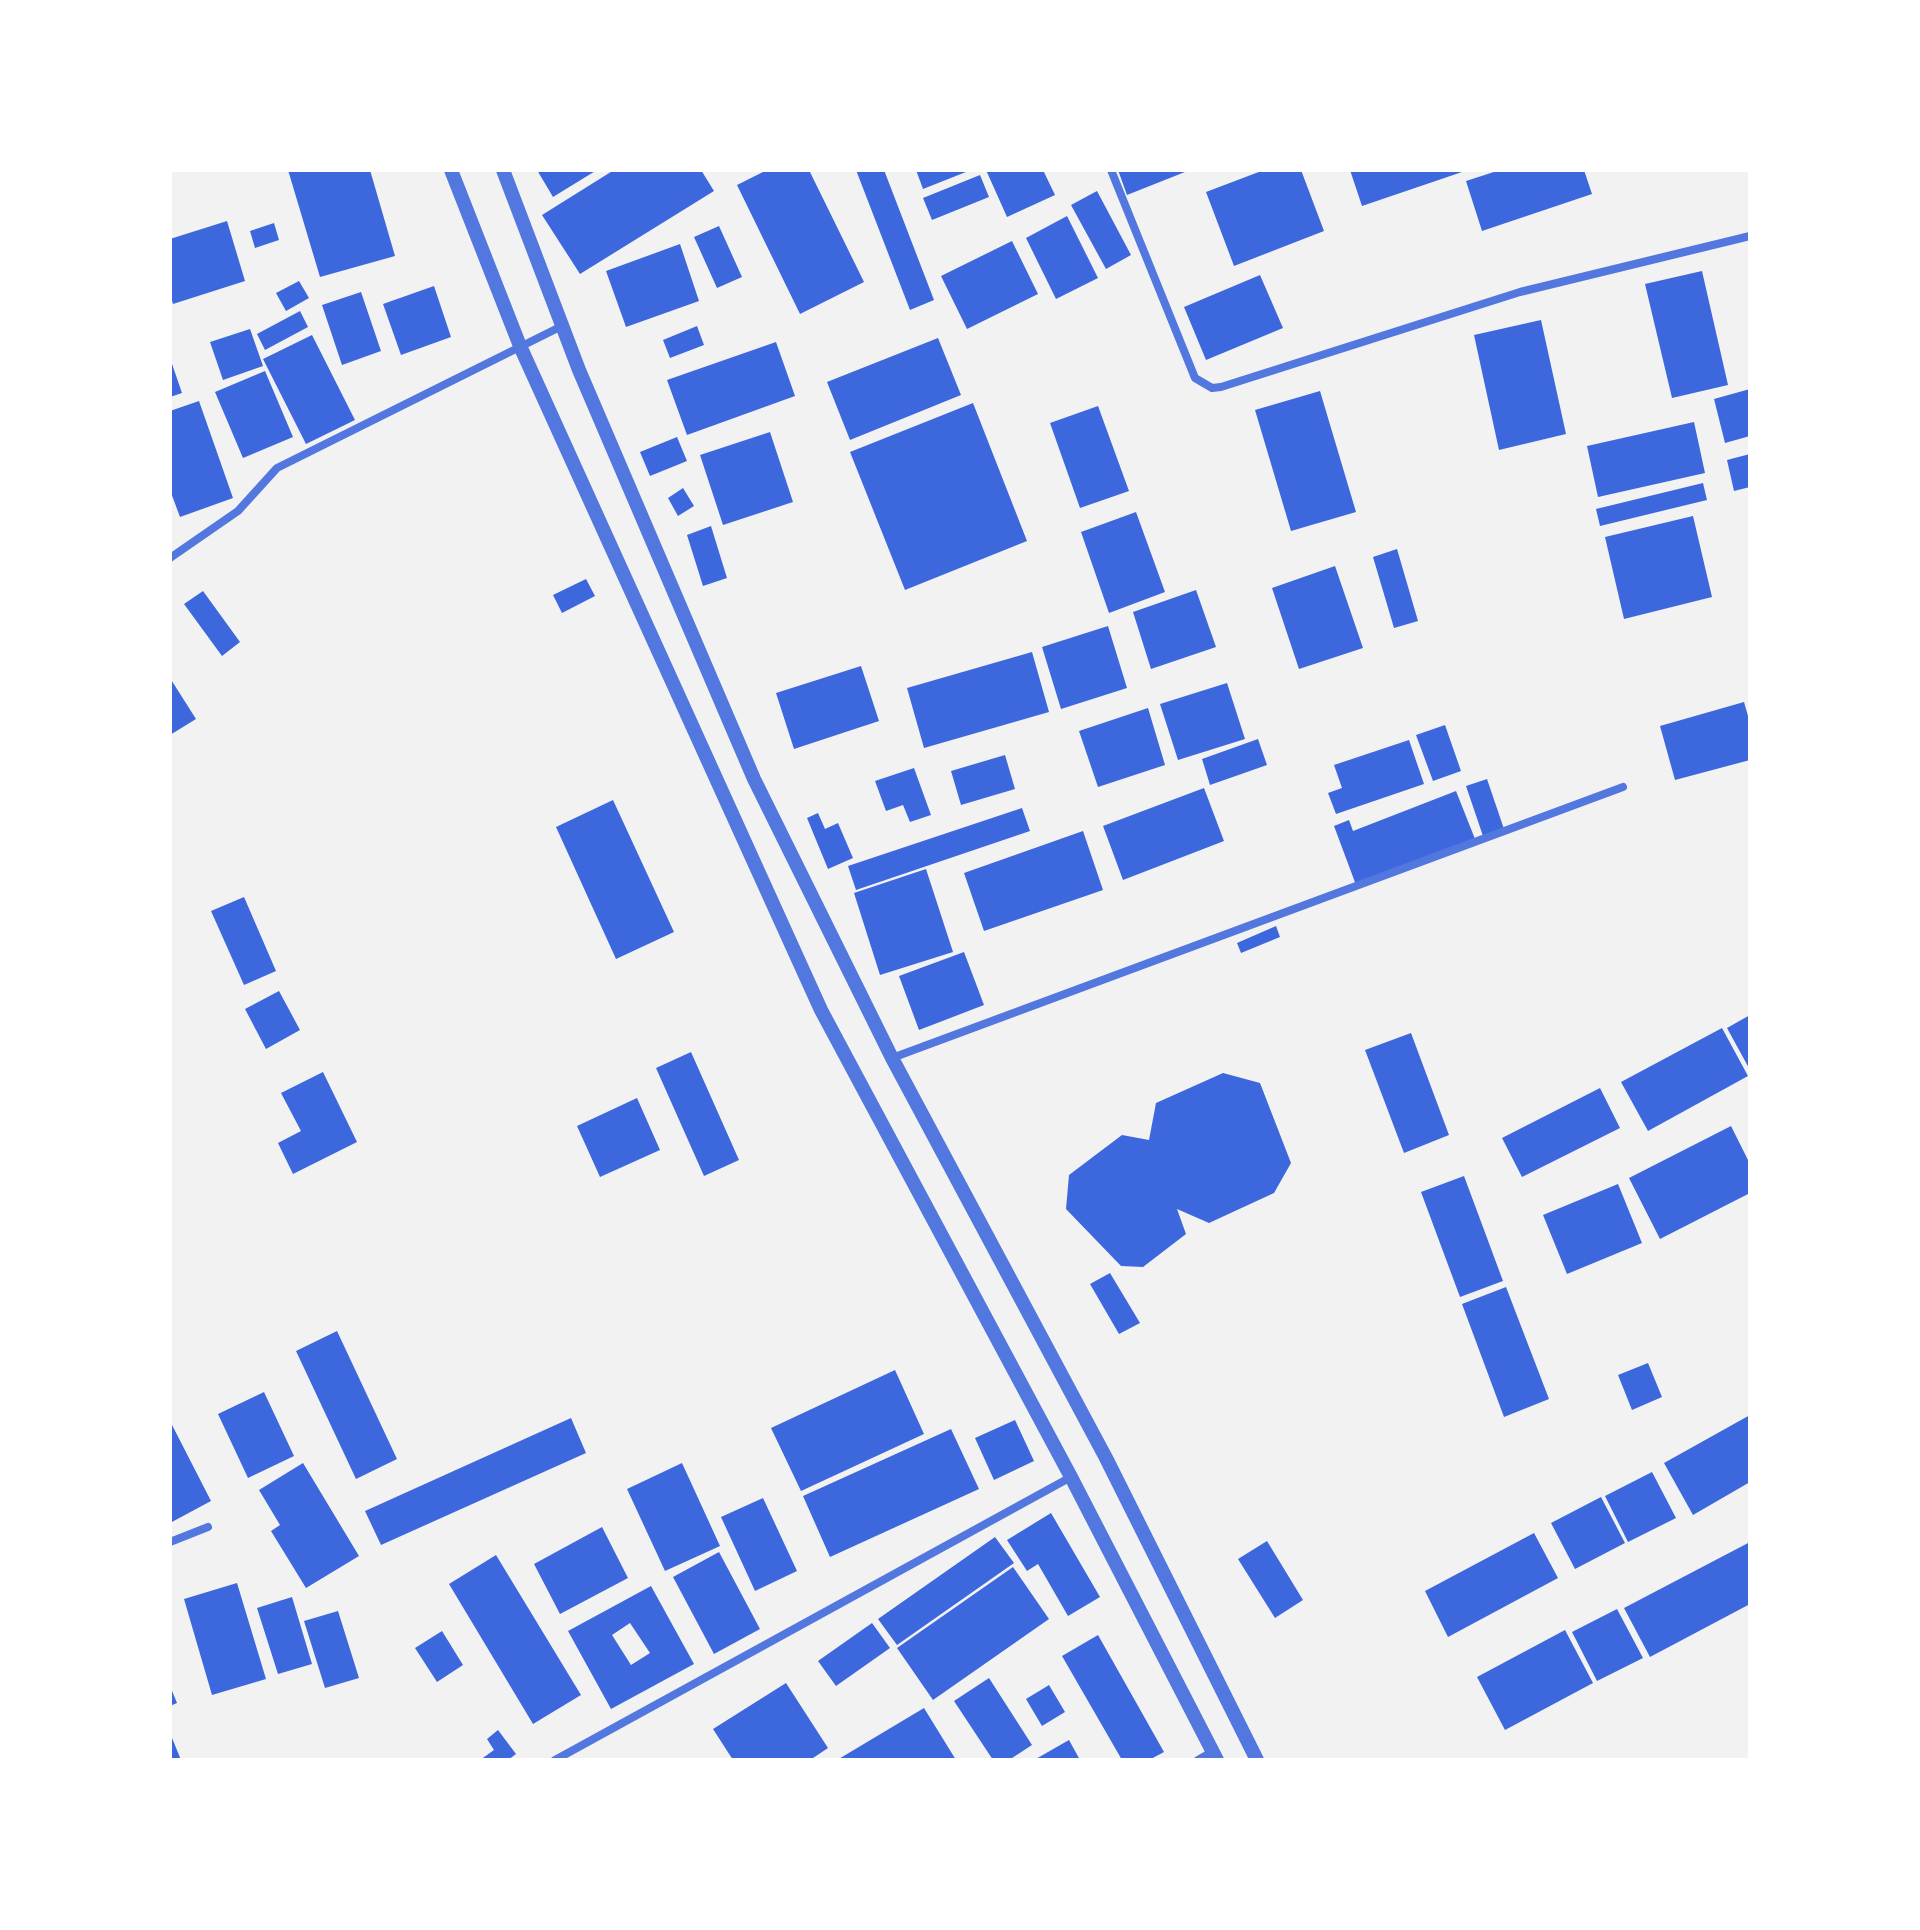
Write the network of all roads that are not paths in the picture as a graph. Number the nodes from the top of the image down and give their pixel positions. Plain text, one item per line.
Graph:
1 (451, 170) edge
2 (503, 170) edge
3 (1111, 170) edge
4 (1750, 236) edge
5 (562, 326) junction
6 (520, 346) junction
7 (170, 558) edge
8 (1623, 787) dead end
9 (892, 1058) junction
10 (1071, 1477) junction
11 (208, 1527) dead end
12 (170, 1542) edge
13 (1214, 1756) edge
14 (555, 1760) edge
15 (1198, 1760) edge
16 (1257, 1760) edge

1 - 6 street
2 - 5 street
3 - 4 street
5 - 6 street
5 - 9 street
6 - 7 street
6 - 10 street
8 - 9 street
9 - 16 street
10 - 13 street
10 - 14 street
11 - 12 street
13 - 15 street

